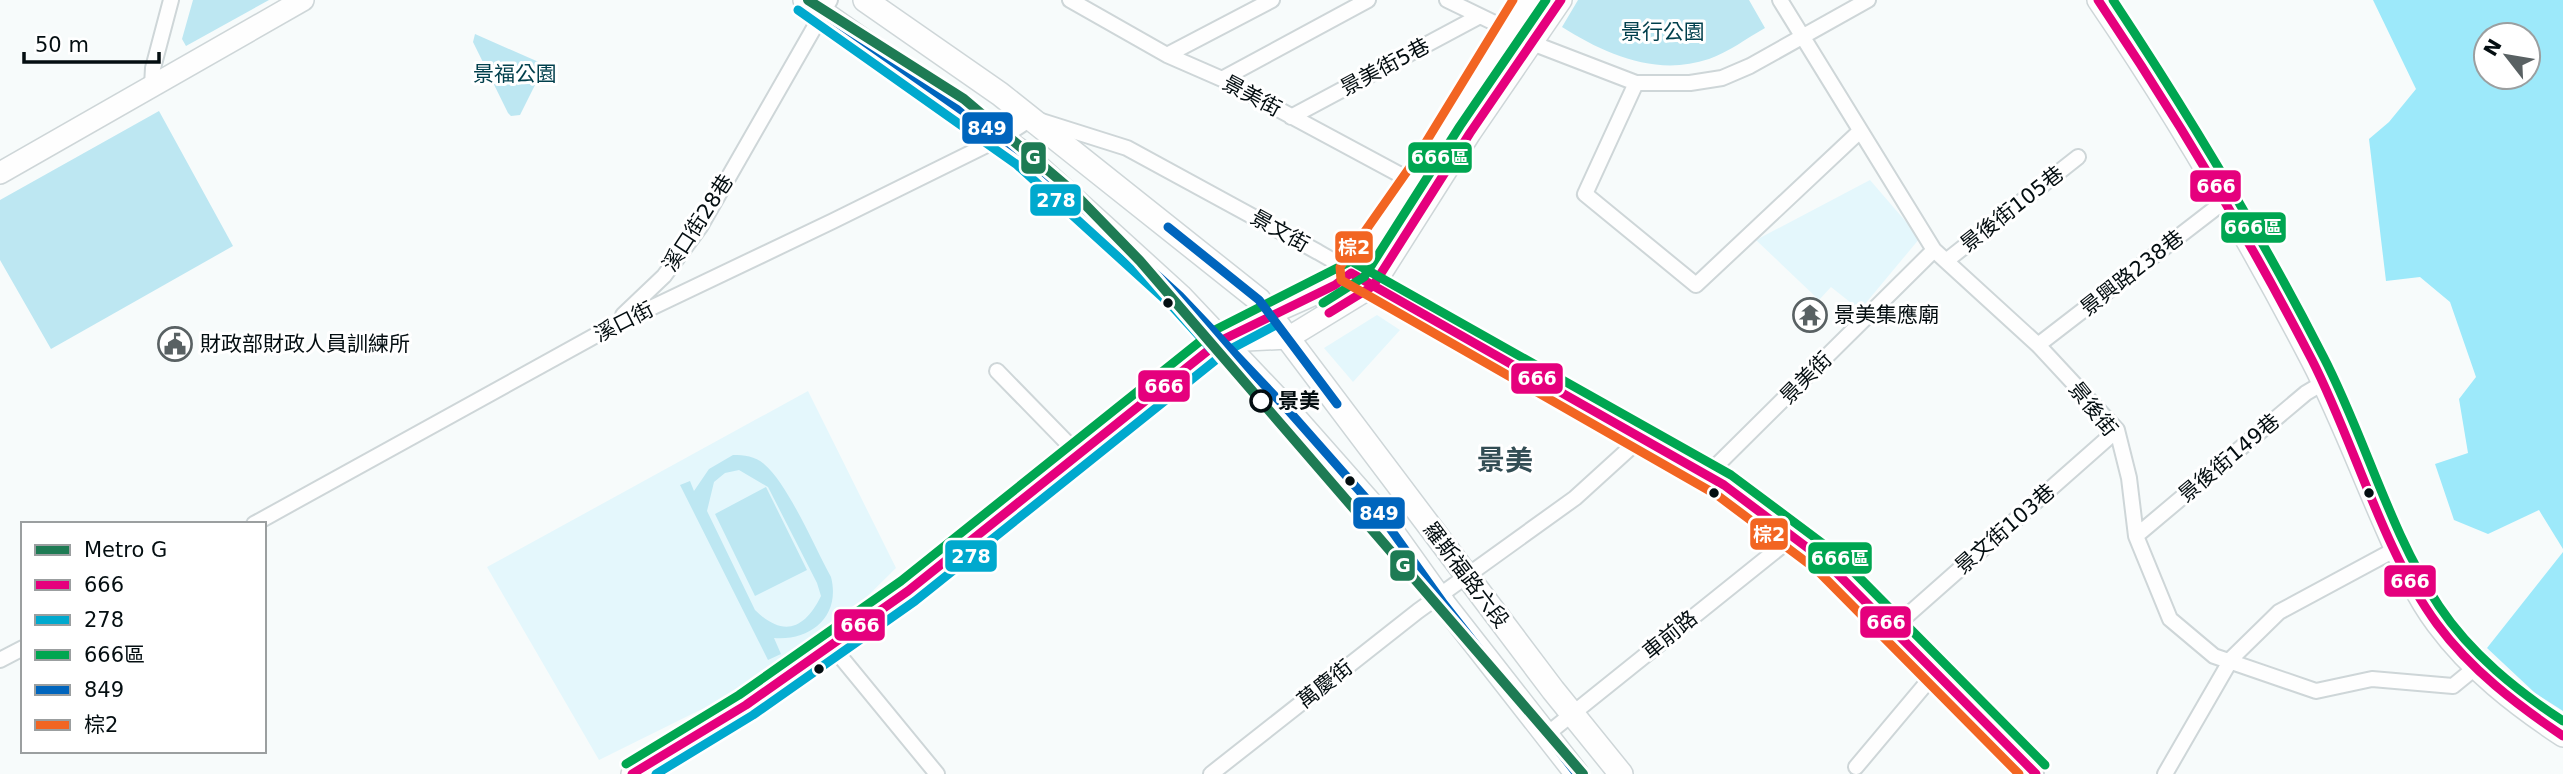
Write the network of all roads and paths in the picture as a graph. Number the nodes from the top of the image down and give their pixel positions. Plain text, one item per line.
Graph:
1 (171, 0) edge
2 (303, 0) edge
3 (865, 0) edge
4 (1070, 0) edge
5 (1272, 0) edge
6 (1368, 0) edge
7 (1447, 0) edge
8 (1527, 0) edge
9 (1561, 0) edge
10 (1780, 0) edge
11 (1868, 0) edge
12 (2098, 0) edge
13 (819, 4) edge
14 (1478, 17) junction
15 (1508, 30) junction
16 (1802, 37) junction
17 (1532, 43) junction
18 (1167, 55) junction
19 (1222, 79) junction
20 (1636, 83) junction
21 (152, 86) junction
22 (1291, 117) junction
23 (1032, 118) junction
24 (1859, 132) junction
25 (1003, 137) junction
26 (2078, 157) dead end
27 (0, 173) edge
28 (1414, 184) junction
29 (1435, 191) junction
30 (2226, 200) junction
31 (1934, 250) junction
32 (1946, 261) junction
33 (1351, 273) junction
34 (1373, 286) junction
35 (1270, 314) junction
36 (609, 328) junction
37 (1288, 338) junction
38 (1220, 341) junction
39 (2038, 345) junction
40 (997, 371) dead end
41 (2323, 383) junction
42 (2117, 430) junction
43 (1641, 438) junction
44 (1078, 454) junction
45 (1707, 475) junction
46 (258, 522) edge
47 (1794, 536) junction
48 (2136, 536) junction
49 (2396, 549) junction
50 (1468, 577) junction
51 (1439, 595) junction
52 (1893, 628) junction
53 (831, 645) junction
54 (21, 649) edge
55 (0, 660) edge
56 (2227, 662) junction
57 (2475, 667) junction
58 (1934, 673) junction
59 (1572, 714) junction
60 (1546, 735) junction
61 (2563, 736) edge
62 (1856, 768) dead end
63 (632, 774) edge
64 (937, 774) edge
65 (1211, 774) edge
66 (1577, 774) edge
67 (1621, 774) edge
68 (2036, 774) edge
69 (2165, 774) edge

1 - 21 street
2 - 21 street
3 - 23 main road, 羅斯福路六段
4 - 18 street, 景美街
5 - 18 street
6 - 19 street
7 - 14 street
8 - 15 street
9 - 17 street
10 - 16 street, 景後街
11 - 16 street
12 - 30 street
13 - 25 main road, 羅斯福路六段
13 - 36 street, 溪口街28巷
14 - 15 street
14 - 22 street, 景美街5巷
15 - 28 street
16 - 20 street
16 - 24 street, 景後街
17 - 20 street
17 - 29 street
18 - 19 street, 景美街
19 - 22 street, 景美街
20 - 24 street
21 - 27 street
22 - 28 street, 景美街
23 - 25 street
23 - 33 street, 景文街
23 - 35 main road, 羅斯福路六段
24 - 31 street, 景後街
25 - 36 street, 溪口街
25 - 38 main road, 羅斯福路六段
26 - 32 street, 景後街105巷
28 - 29 street, 景美街
28 - 33 street
29 - 34 street
30 - 39 street, 景興路238巷
30 - 41 street
31 - 32 street, 景後街
31 - 45 street, 景美街
32 - 39 street, 景後街
33 - 34 street, 景文街
33 - 35 street
34 - 37 street
34 - 43 street, 景文街
35 - 37 main road, 羅斯福路六段
35 - 38 street
36 - 46 street, 溪口街
37 - 38 street
37 - 50 main road, 羅斯福路六段
38 - 44 street
38 - 51 main road, 羅斯福路六段
39 - 42 street, 景後街
40 - 44 street
41 - 48 street, 景後街149巷
41 - 49 street
42 - 48 street, 景後街
42 - 52 street, 景文街103巷
43 - 45 street, 景文街
43 - 50 street, 萬慶街
44 - 53 street
45 - 47 street, 景文街
47 - 52 street, 景文街
47 - 59 street, 車前路
48 - 56 street, 景後街
49 - 56 street
49 - 57 street
50 - 51 street, 萬慶街
50 - 59 main road, 羅斯福路六段
51 - 60 main road, 羅斯福路六段
51 - 65 street, 萬慶街
52 - 58 street, 景文街
53 - 63 street
53 - 64 street
54 - 55 street
56 - 57 street, 景後街
56 - 69 street
57 - 61 street
58 - 62 street
58 - 68 street, 景文街
59 - 60 street, 車前路
59 - 67 main road, 羅斯福路六段
60 - 66 main road, 羅斯福路六段

